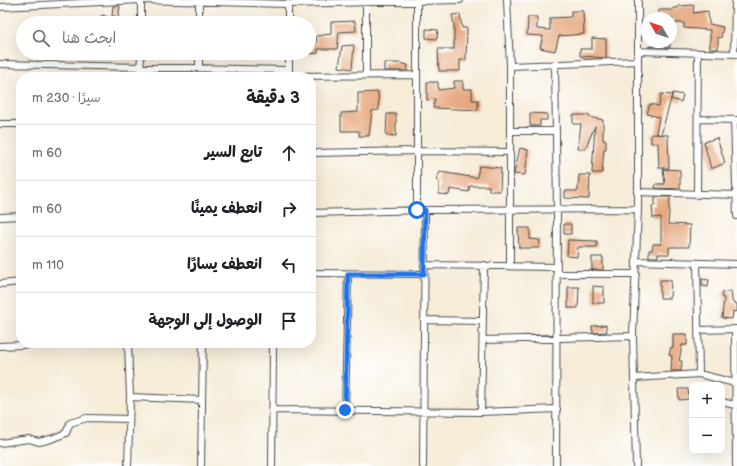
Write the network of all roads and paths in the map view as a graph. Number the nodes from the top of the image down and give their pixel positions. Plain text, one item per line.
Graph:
1 (127, 0) edge
2 (140, 0) edge
3 (460, 0) edge
4 (507, 0) edge
5 (638, 0) edge
6 (734, 0) edge
7 (199, 1) edge
8 (417, 1) edge
9 (273, 2) edge
10 (366, 2) junction
11 (288, 4) junction
12 (0, 7) edge
13 (141, 16) edge
14 (199, 16) edge
15 (288, 16) edge
16 (638, 51) junction
17 (698, 53) junction
18 (736, 54) edge
19 (141, 60) edge
20 (199, 60) edge
21 (289, 60) edge
22 (638, 61) junction
23 (0, 64) edge
24 (555, 64) junction
25 (141, 66) junction
26 (510, 66) junction
27 (199, 69) junction
28 (140, 72) edge
29 (253, 72) edge
30 (289, 72) edge
31 (316, 74) edge
32 (366, 74) junction
33 (417, 75) junction
34 (698, 119) junction
35 (735, 120) edge
36 (0, 124) edge
37 (16, 124) edge
38 (556, 131) junction
39 (510, 132) junction
40 (417, 151) junction
41 (509, 152) junction
42 (316, 153) edge
43 (637, 192) junction
44 (697, 195) junction
45 (737, 195) edge
46 (557, 209) junction
47 (638, 209) junction
48 (417, 210) junction
49 (425, 210) junction
50 (509, 210) junction
51 (316, 213) edge
52 (16, 216) edge
53 (737, 216) edge
54 (0, 217) edge
55 (636, 261) junction
56 (697, 263) junction
57 (737, 264) edge
58 (424, 265) junction
59 (484, 265) junction
60 (510, 266) junction
61 (557, 267) junction
62 (316, 273) edge
63 (348, 274) junction
64 (424, 274) junction
65 (557, 274) junction
66 (636, 274) junction
67 (16, 282) edge
68 (0, 284) edge
69 (424, 320) junction
70 (483, 322) junction
71 (736, 329) edge
72 (699, 330) junction
73 (633, 336) junction
74 (557, 338) junction
75 (482, 340) junction
76 (16, 345) edge
77 (0, 346) edge
78 (128, 348) edge
79 (203, 348) edge
80 (273, 348) edge
81 (699, 374) junction
82 (634, 378) junction
83 (712, 378) junction
84 (711, 382) edge
85 (735, 383) junction
86 (130, 397) junction
87 (202, 400) junction
88 (725, 403) edge
89 (735, 405) junction
90 (557, 409) junction
91 (272, 410) junction
92 (345, 410) junction
93 (423, 411) junction
94 (482, 412) junction
95 (129, 419) junction
96 (0, 443) edge
97 (128, 466) edge
98 (201, 466) edge
99 (272, 466) edge
100 (423, 466) edge
101 (556, 466) edge
102 (636, 466) edge
103 (736, 466) edge

1 - 2 street
1 - 12 street
2 - 7 street
2 - 13 street
3 - 8 street
4 - 26 street
5 - 16 street
6 - 18 street
7 - 9 street
7 - 14 street
8 - 10 street
8 - 33 street
9 - 11 street
10 - 11 street
10 - 32 street
11 - 15 street
16 - 17 street
16 - 22 street
17 - 18 street
17 - 34 street
19 - 25 street
20 - 27 street
21 - 30 street
22 - 24 street
22 - 43 street
23 - 25 street
24 - 26 street
24 - 38 street
25 - 27 street
25 - 28 street
26 - 39 street
27 - 29 street
31 - 32 street
32 - 33 street
33 - 40 street
34 - 35 street
34 - 44 street
35 - 45 street
36 - 37 street
38 - 39 street
38 - 46 street
39 - 41 street
40 - 41 street
40 - 42 street
40 - 48 street
41 - 50 street
43 - 44 street
43 - 47 street
44 - 45 street
45 - 53 street
46 - 47 street
46 - 50 street
46 - 61 street
47 - 55 street
48 - 49 street
48 - 51 street
49 - 50 street
49 - 58 street
50 - 60 street
52 - 54 street
55 - 56 street
55 - 66 street
56 - 57 street
56 - 72 street
58 - 59 street
58 - 64 street
59 - 60 street
59 - 70 street
60 - 61 street
61 - 65 street
62 - 63 street
63 - 64 street
63 - 92 street
64 - 69 street
65 - 66 street
65 - 74 street
66 - 73 street
67 - 68 street
69 - 70 street
69 - 93 street
70 - 75 street
71 - 72 street
71 - 85 street
72 - 81 street
73 - 74 street
73 - 82 street
74 - 75 street
74 - 90 street
75 - 94 street
76 - 77 street
78 - 86 street
79 - 87 street
80 - 91 street
81 - 82 street
81 - 83 street
82 - 102 street
83 - 84 street
83 - 85 street
85 - 89 street
86 - 87 street
86 - 95 street
87 - 98 street
88 - 89 street
89 - 103 street
90 - 94 street
90 - 101 street
91 - 92 street
91 - 99 street
92 - 93 street
93 - 94 street
93 - 100 street
95 - 96 street
95 - 97 street

